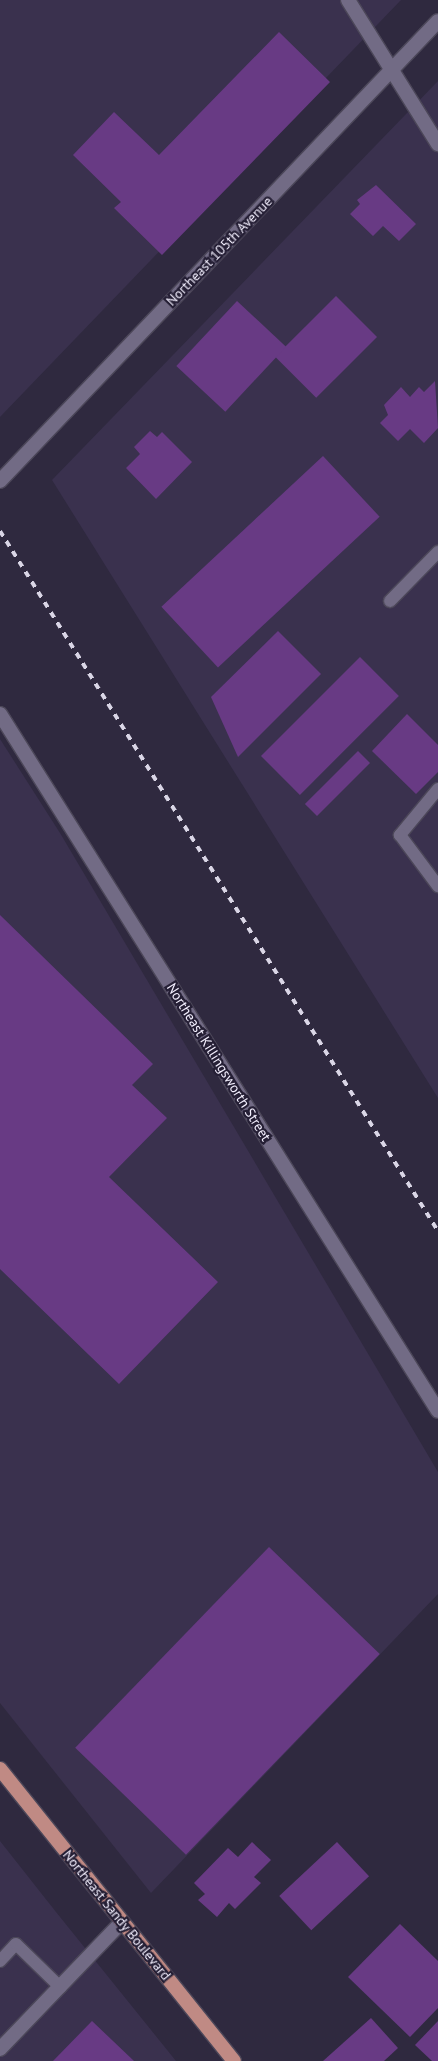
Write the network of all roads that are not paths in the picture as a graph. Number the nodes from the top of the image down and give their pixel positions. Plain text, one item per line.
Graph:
1 (348, 0) edge
2 (438, 21) edge
3 (392, 69) junction
4 (438, 144) edge
5 (0, 481) edge
6 (438, 552) edge
7 (390, 602) dead end
8 (0, 714) edge
9 (438, 789) edge
10 (438, 886) edge
11 (438, 1411) edge
12 (0, 1769) edge
13 (122, 1922) junction
14 (0, 1961) edge
15 (60, 1987) junction
16 (0, 2049) edge
17 (234, 2061) edge

1 - 3 street
2 - 3 street, Northeast 105th Avenue
3 - 4 street
3 - 5 street, Northeast 105th Avenue
6 - 7 lane
8 - 11 street, Northeast Killingsworth Street
9 - 10 lane
12 - 13 main road, Northeast Sandy Boulevard
13 - 15 street
13 - 17 main road, Northeast Sandy Boulevard
14 - 15 lane
15 - 16 street

